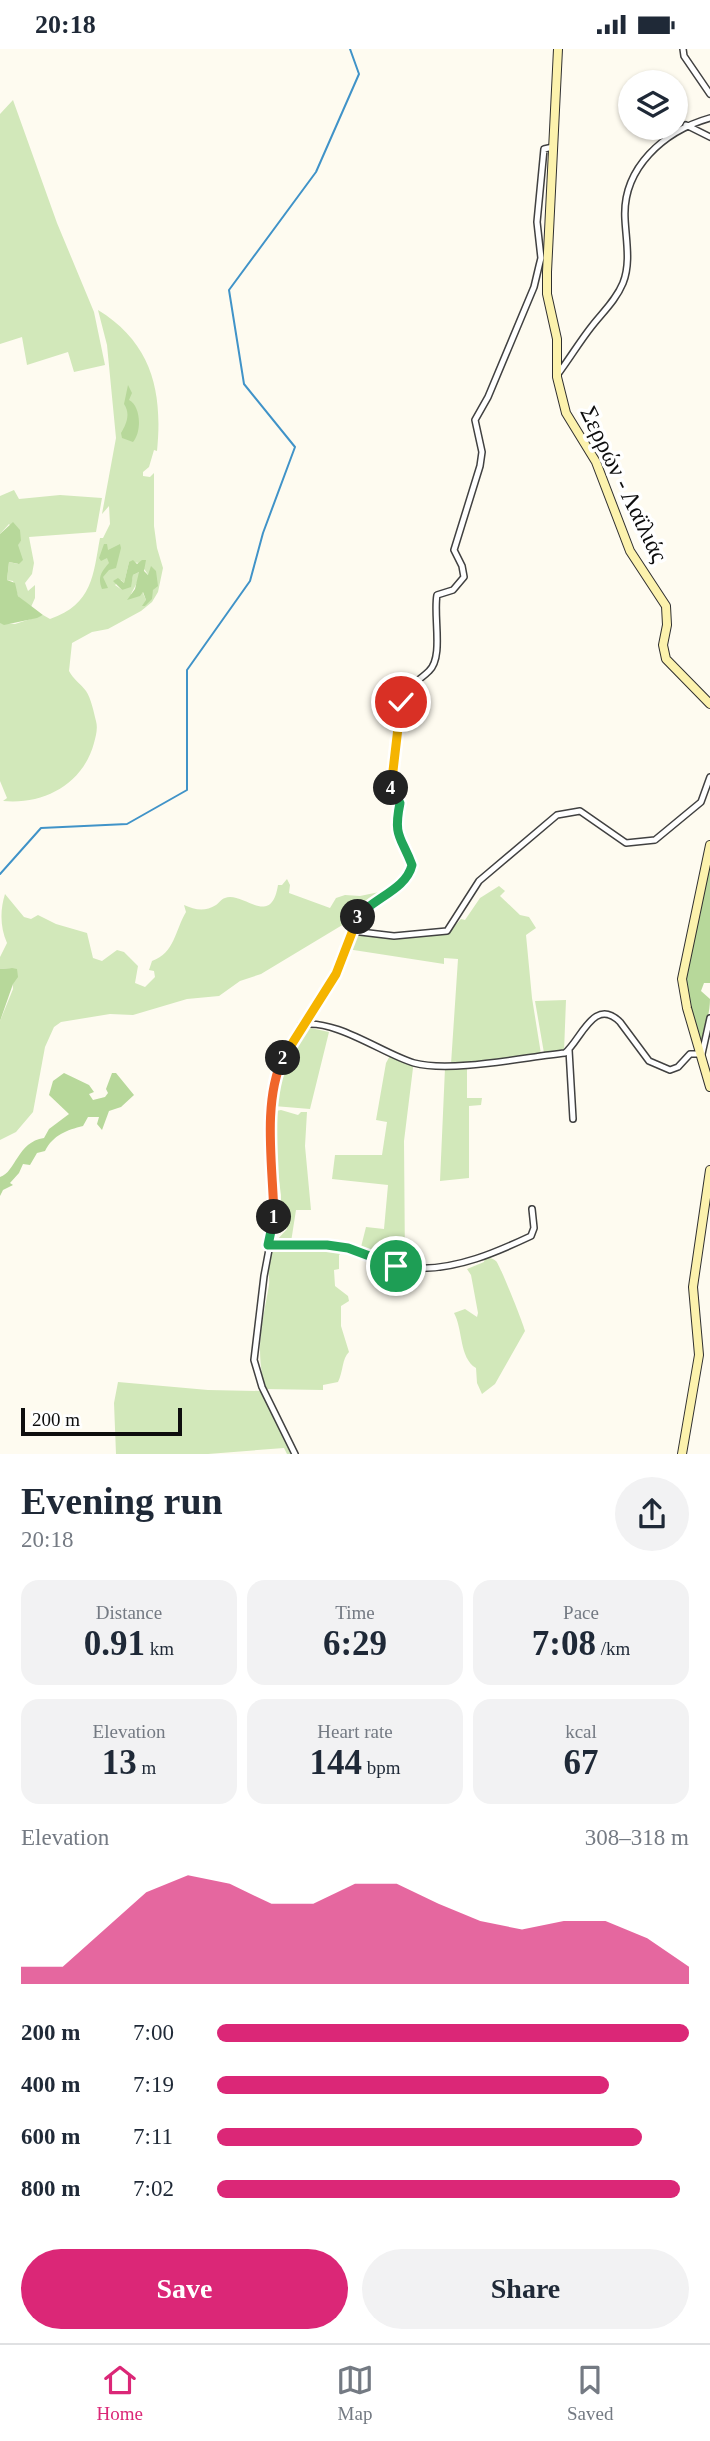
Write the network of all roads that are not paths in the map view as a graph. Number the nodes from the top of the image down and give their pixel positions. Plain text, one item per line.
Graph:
1 (558, 49) edge
2 (683, 49) edge
3 (710, 94) edge
4 (710, 118) edge
5 (688, 124) edge
6 (688, 126) edge
7 (710, 137) edge
8 (666, 140) edge
9 (553, 147) junction
10 (556, 377) junction
11 (710, 704) edge
12 (710, 777) edge
13 (710, 845) edge
14 (352, 931) junction
15 (710, 1018) edge
16 (301, 1025) junction
17 (569, 1050) junction
18 (702, 1054) junction
19 (710, 1087) edge
20 (573, 1119) dead end
21 (710, 1170) edge
22 (532, 1209) dead end
23 (268, 1245) junction
24 (295, 1454) edge
25 (682, 1454) edge

1 - 9 main road, Σερρών - Λαϊλιάς
2 - 3 street
4 - 5 street
6 - 7 street
8 - 10 street
9 - 10 main road, Σερρών - Λαϊλιάς
9 - 14 street
10 - 11 main road, Σερρών - Λαϊλιάς
12 - 14 street
13 - 18 main road
14 - 16 street
15 - 18 street
16 - 17 street
16 - 23 street
17 - 18 street
17 - 20 street
18 - 19 main road
21 - 25 main road
22 - 23 street
23 - 24 street

